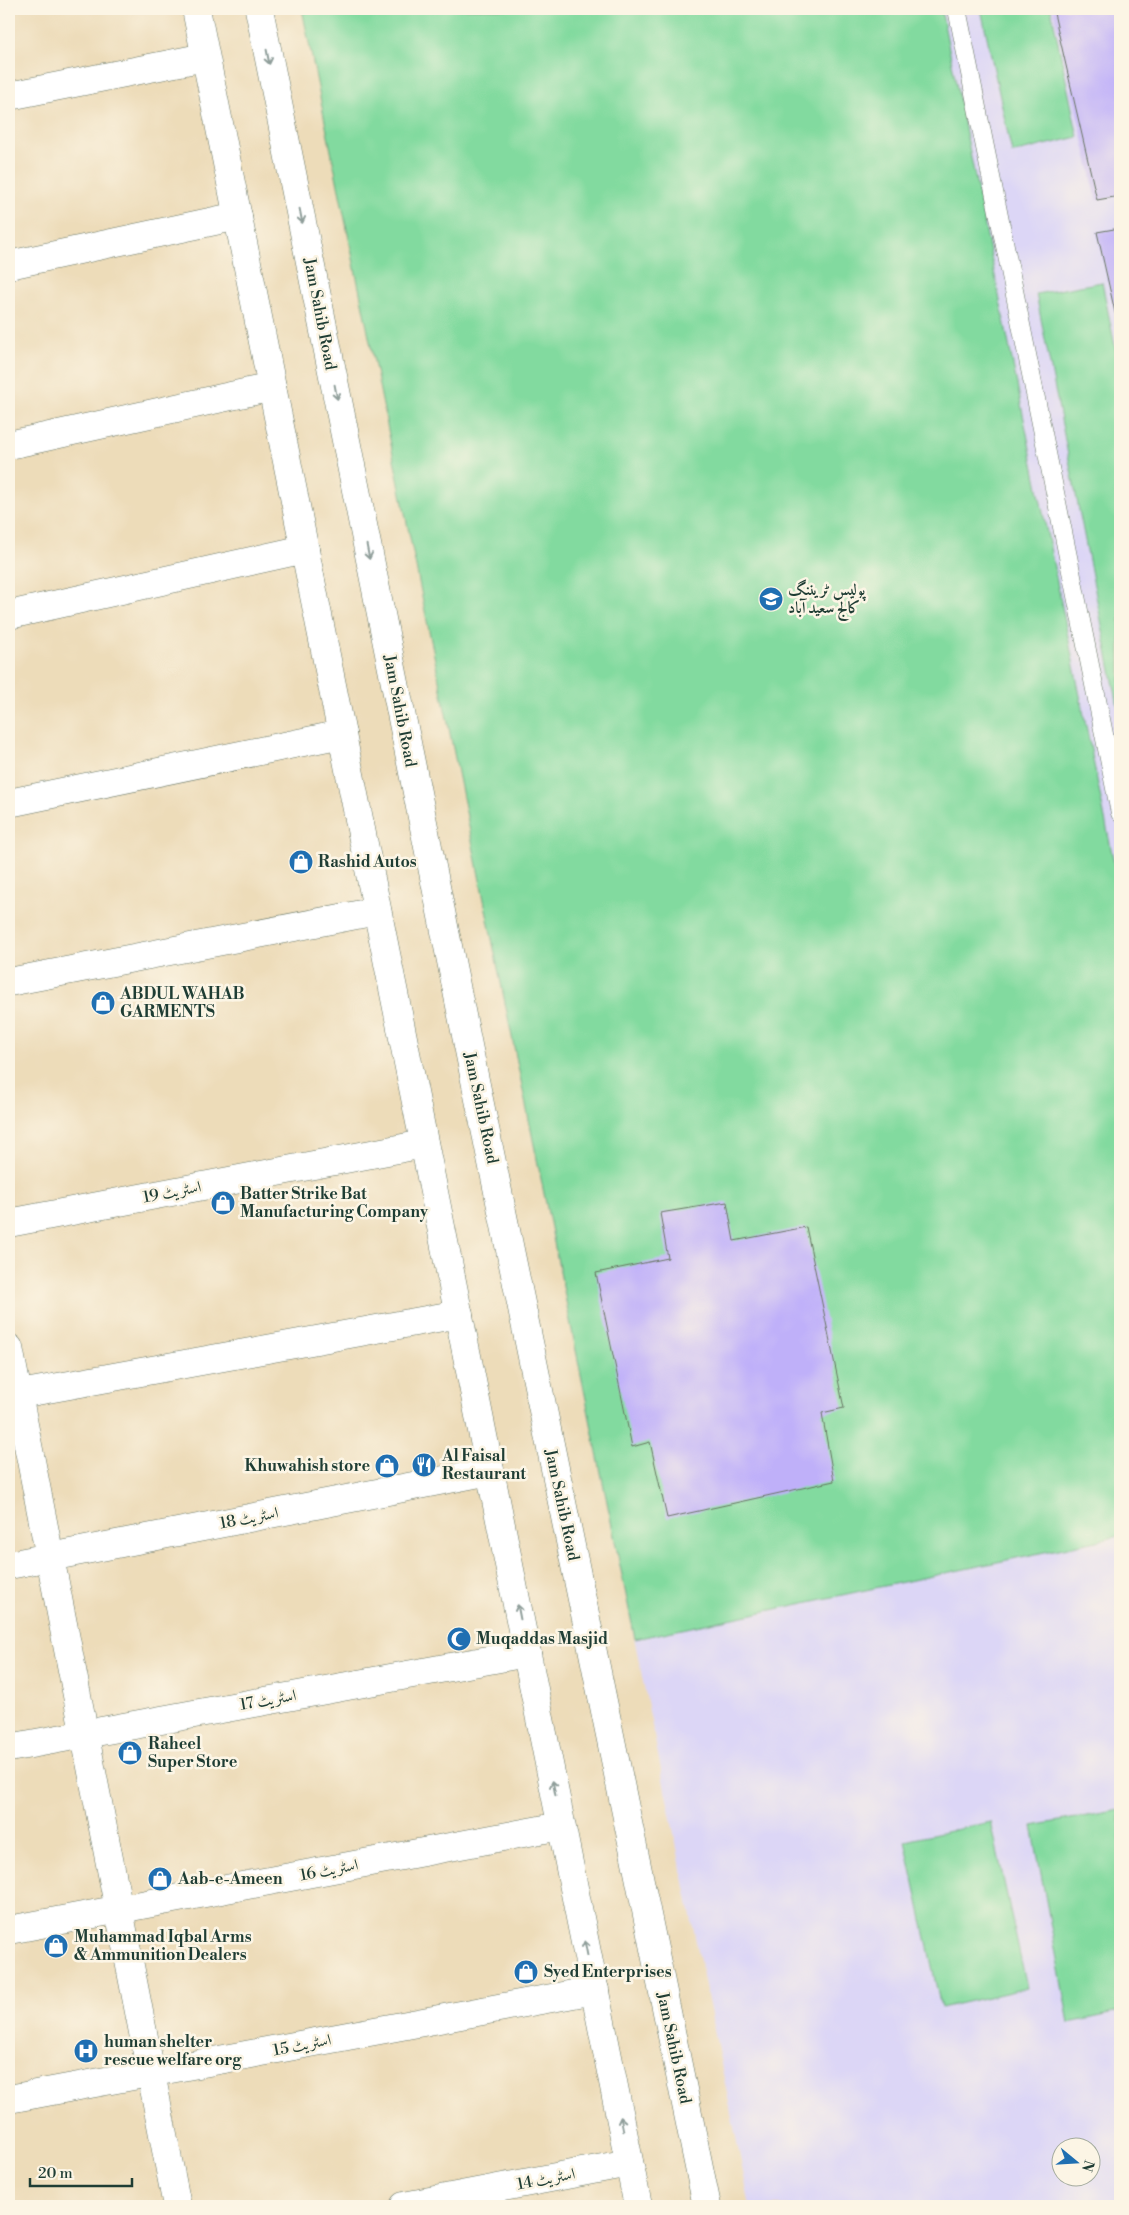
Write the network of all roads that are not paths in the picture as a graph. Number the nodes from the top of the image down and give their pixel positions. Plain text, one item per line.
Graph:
1 (196, 9) edge
2 (259, 9) edge
3 (958, 9) edge
4 (205, 57) junction
5 (9, 96) edge
6 (238, 216) junction
7 (9, 265) edge
8 (272, 387) junction
9 (9, 445) edge
10 (305, 549) junction
11 (9, 615) edge
12 (342, 734) junction
13 (9, 803) edge
14 (1120, 813) edge
15 (377, 911) junction
16 (9, 982) edge
17 (424, 1144) junction
18 (9, 1223) edge
19 (458, 1314) junction
20 (9, 1348) edge
21 (13, 1395) edge
22 (490, 1471) junction
23 (50, 1557) junction
24 (9, 1565) edge
25 (527, 1654) junction
26 (84, 1734) junction
27 (9, 1748) edge
28 (562, 1826) junction
29 (119, 1909) junction
30 (9, 1930) edge
31 (595, 1990) junction
32 (151, 2074) junction
33 (9, 2099) edge
34 (630, 2164) junction
35 (177, 2206) edge
36 (404, 2206) edge
37 (638, 2206) edge
38 (707, 2206) edge

1 - 4 street
2 -> 38 street, Jam Sahib Road
3 - 14 lane
4 - 5 street
4 - 6 street
6 - 7 street
6 - 8 street
8 - 9 street
8 - 10 street
10 - 11 street
10 - 12 street
12 - 13 street
12 - 15 street
15 - 16 street
15 - 17 street
17 - 18 street, اسٹریٹ 19
17 - 19 street
19 - 21 street
19 - 22 street
20 - 21 street
21 - 23 street
22 - 23 street, اسٹریٹ 18
25 -> 22 street
23 - 24 street, اسٹریٹ 18
23 - 26 street
25 - 26 street, اسٹریٹ 17
28 -> 25 street
26 - 27 street, اسٹریٹ 17
26 - 29 street
28 - 29 street, اسٹریٹ 16
31 -> 28 street
29 - 30 street, اسٹریٹ 16
29 - 32 street
31 - 32 street, اسٹریٹ 15
34 -> 31 street
32 - 33 street, اسٹریٹ 15
32 - 35 street
34 - 36 street, اسٹریٹ 14
34 - 37 street

